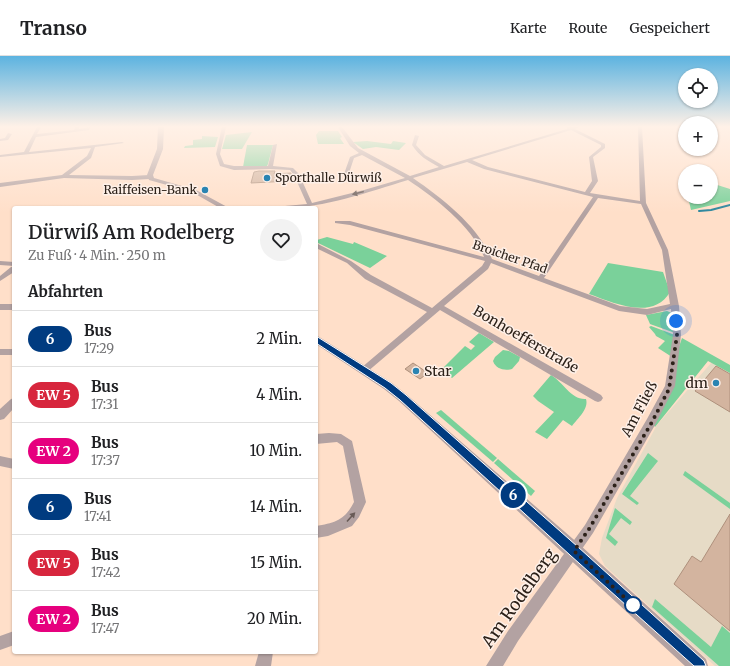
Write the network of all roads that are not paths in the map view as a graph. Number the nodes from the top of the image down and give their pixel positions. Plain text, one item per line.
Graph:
1 (90, 155) edge
2 (157, 155) edge
3 (219, 155) edge
4 (273, 155) edge
5 (356, 155) edge
6 (366, 155) edge
7 (423, 155) edge
8 (481, 155) edge
9 (593, 155) edge
10 (641, 155) edge
11 (467, 160) junction
12 (270, 166) junction
13 (444, 168) junction
14 (346, 173) dead end
15 (64, 176) junction
16 (149, 177) junction
17 (409, 179) junction
18 (0, 185) edge
19 (587, 194) junction
20 (596, 196) junction
21 (643, 203) junction
22 (310, 204) junction
23 (220, 206) edge
24 (298, 206) edge
25 (337, 222) dead end
26 (318, 246) edge
27 (489, 260) junction
28 (0, 263) edge
29 (12, 264) edge
30 (12, 270) edge
31 (0, 278) edge
32 (540, 279) junction
33 (675, 306) junction
34 (0, 307) edge
35 (12, 307) edge
36 (435, 308) junction
37 (318, 340) edge
38 (0, 352) edge
39 (12, 352) edge
40 (364, 370) junction
41 (598, 398) dead end
42 (12, 404) edge
43 (0, 416) edge
44 (318, 440) edge
45 (0, 461) edge
46 (12, 464) edge
47 (318, 532) edge
48 (574, 551) junction
49 (12, 639) edge
50 (0, 643) edge
51 (266, 654) edge
52 (263, 666) edge
53 (494, 666) edge
54 (699, 666) edge

1 - 15 street
2 - 16 street
3 - 12 street
4 - 12 street
5 - 14 street
6 - 17 street
7 - 13 street
8 - 11 street
9 - 19 street
10 - 21 street, Am Fließ
11 - 13 street
11 - 19 street
12 - 22 street
13 - 17 street
15 - 16 street
15 - 18 street
16 - 23 street
17 -> 22 street
17 - 27 street
19 - 20 street
20 - 21 street
20 - 32 street
21 - 33 street, Am Fließ
22 - 24 street
25 - 27 street, Broicher Pfad
26 - 36 street, Bonhoefferstraße
27 - 32 street, Broicher Pfad
27 - 36 street
28 - 29 street
30 - 31 street
32 - 33 street, Broicher Pfad
33 - 48 street, Am Fließ
34 - 35 street
36 - 40 street
36 - 41 street, Bonhoefferstraße
37 - 40 street
38 - 39 street
40 - 48 street
42 - 43 street
47 -> 44 street
45 - 46 street
48 - 53 street, Am Rodelberg
48 - 54 street
49 - 50 street
51 - 52 street

